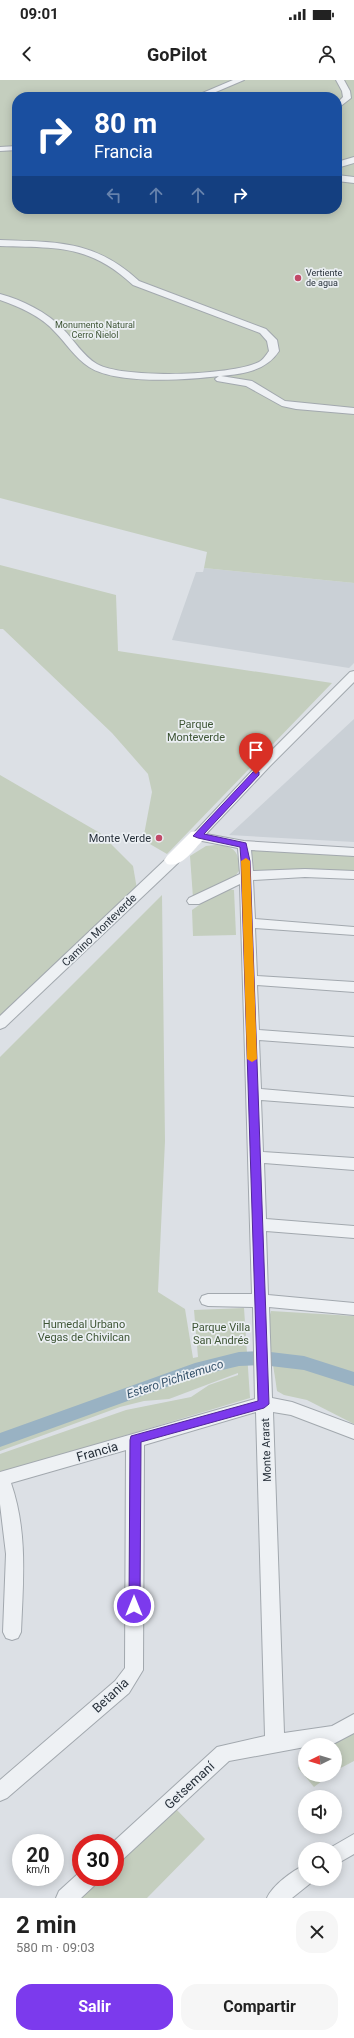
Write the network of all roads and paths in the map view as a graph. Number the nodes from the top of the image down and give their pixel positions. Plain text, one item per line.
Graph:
1 (240, 80) edge
2 (340, 80) edge
3 (210, 92) edge
4 (342, 102) edge
5 (12, 148) edge
6 (0, 149) edge
7 (354, 160) edge
8 (342, 164) edge
9 (342, 179) edge
10 (354, 180) edge
11 (0, 243) edge
12 (0, 297) edge
13 (177, 376) junction
14 (354, 411) edge
15 (354, 675) edge
16 (198, 836) junction
17 (244, 845) junction
18 (354, 852) edge
19 (173, 860) joint
20 (354, 875) edge
21 (246, 876) junction
22 (194, 901) dead end
23 (248, 923) junction
24 (354, 931) edge
25 (249, 980) junction
26 (354, 987) edge
27 (0, 1024) edge
28 (251, 1034) junction
29 (354, 1042) edge
30 (254, 1094) junction
31 (354, 1102) edge
32 (255, 1157) junction
33 (354, 1164) edge
34 (257, 1224) junction
35 (354, 1232) edge
36 (208, 1300) dead end
37 (260, 1300) junction
38 (354, 1310) edge
39 (264, 1404) junction
40 (354, 1432) edge
41 (135, 1440) junction
42 (1, 1479) edge
43 (12, 1632) dead end
44 (354, 1723) edge
45 (275, 1743) junction
46 (0, 1792) edge
47 (354, 1843) edge
48 (124, 1845) edge
49 (342, 1851) edge
50 (298, 1881) edge
51 (79, 1886) edge
52 (66, 1898) edge
53 (277, 1898) edge

1 - 3 street
2 - 4 street
5 - 6 street
7 - 8 street
9 - 10 street
11 - 13 street
12 - 13 street
13 - 14 street
15 - 16 street
16 - 17 street
16 - 19 street, Camino Monteverde
17 - 18 street
17 - 21 street, Monte Ararat
19 - 27 street, Camino Monteverde
20 - 21 street
21 - 22 street
21 - 23 street, Monte Ararat
23 - 24 street
23 - 25 street, Monte Ararat
25 - 26 street
25 - 28 street, Monte Ararat
28 - 29 street
28 - 30 street, Monte Ararat
30 - 31 street
30 - 32 street, Monte Ararat
32 - 33 street
32 - 34 street, Monte Ararat
34 - 35 street
34 - 37 street, Monte Ararat
36 - 37 street
37 - 38 street
37 - 39 street, Monte Ararat
39 - 40 street, Francia
39 - 41 street, Francia
39 - 45 street, Monte Ararat
41 - 42 street, Francia
41 - 46 street, Betania
42 - 43 street
44 - 45 street, Getsemaní
45 - 48 street, Getsemaní
47 - 49 street
50 - 53 street
51 - 52 street

